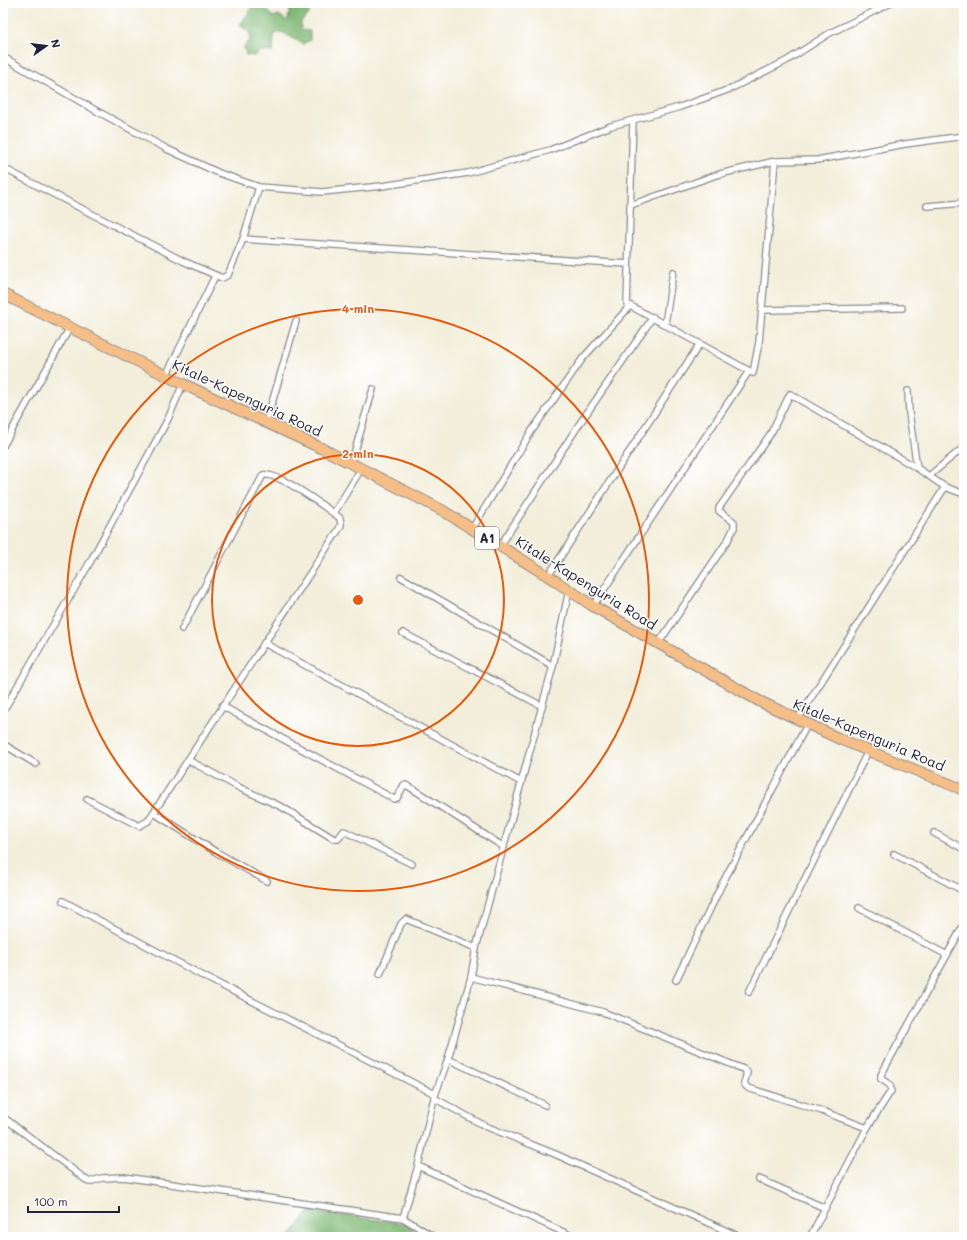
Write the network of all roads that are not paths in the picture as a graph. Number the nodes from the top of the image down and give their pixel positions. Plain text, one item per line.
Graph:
1 (891, 3) edge
2 (3, 57) edge
3 (633, 121) junction
4 (964, 136) edge
5 (775, 161) junction
6 (3, 168) edge
7 (259, 187) junction
8 (964, 203) edge
9 (631, 205) junction
10 (927, 206) dead end
11 (242, 239) junction
12 (628, 264) junction
13 (673, 272) dead end
14 (215, 276) junction
15 (3, 294) edge
16 (630, 306) junction
17 (902, 308) dead end
18 (762, 310) junction
19 (653, 317) junction
20 (296, 322) dead end
21 (665, 324) junction
22 (70, 329) junction
23 (699, 345) junction
24 (749, 371) junction
25 (166, 376) junction
26 (183, 384) junction
27 (373, 389) dead end
28 (908, 391) dead end
29 (266, 423) junction
30 (3, 446) edge
31 (964, 447) edge
32 (351, 464) junction
33 (917, 468) junction
34 (361, 469) junction
35 (928, 476) junction
36 (945, 487) junction
37 (964, 494) edge
38 (334, 513) junction
39 (472, 529) junction
40 (500, 546) junction
41 (548, 576) junction
42 (401, 577) dead end
43 (569, 590) junction
44 (593, 606) junction
45 (182, 629) dead end
46 (403, 633) dead end
47 (264, 643) junction
48 (657, 644) junction
49 (553, 666) junction
50 (222, 706) junction
51 (542, 706) junction
52 (3, 711) edge
53 (797, 720) junction
54 (807, 724) junction
55 (3, 744) edge
56 (868, 751) junction
57 (188, 760) junction
58 (36, 764) dead end
59 (521, 782) junction
60 (964, 790) edge
61 (88, 799) dead end
62 (154, 813) junction
63 (934, 833) dead end
64 (504, 847) junction
65 (964, 849) edge
66 (894, 854) dead end
67 (412, 864) dead end
68 (267, 881) dead end
69 (964, 891) edge
70 (63, 901) dead end
71 (859, 908) dead end
72 (964, 924) edge
73 (476, 948) junction
74 (947, 955) junction
75 (380, 974) dead end
76 (471, 977) junction
77 (676, 980) dead end
78 (749, 992) dead end
79 (448, 1059) junction
80 (435, 1096) junction
81 (545, 1105) dead end
82 (3, 1117) edge
83 (867, 1128) junction
84 (418, 1166) junction
85 (759, 1179) dead end
86 (825, 1208) junction
87 (403, 1218) junction
88 (434, 1237) edge
89 (574, 1237) edge
90 (740, 1237) edge
91 (810, 1237) edge

1 - 3 street
2 - 7 street
3 - 7 street
3 - 9 street
4 - 5 street
5 - 9 street
5 - 18 street
6 - 14 street
7 - 11 street
8 - 10 street
9 - 12 street
11 - 12 street
11 - 14 street
12 - 16 street
13 - 21 street
14 - 25 street
15 - 22 highway, Kitale-Kapenguria Road / A1
16 - 19 street
16 - 39 street
17 - 18 street
18 - 24 street
19 - 21 street
19 - 40 street
20 - 29 street
21 - 23 street
22 - 25 highway, Kitale-Kapenguria Road / A1
22 - 30 street
23 - 24 street
23 - 41 street
24 - 44 street
25 - 26 highway, Kitale-Kapenguria Road / A1
26 - 29 highway, Kitale-Kapenguria Road / A1
26 - 52 street
27 - 32 street
28 - 33 street
29 - 32 highway, Kitale-Kapenguria Road / A1
31 - 35 street
32 - 34 highway, Kitale-Kapenguria Road / A1
33 - 35 street
33 - 48 street
34 - 38 street
34 - 39 highway, Kitale-Kapenguria Road / A1
35 - 36 street
36 - 37 street
36 - 53 street
38 - 45 street
38 - 47 street
39 - 40 highway, Kitale-Kapenguria Road / A1
40 - 41 highway, Kitale-Kapenguria Road / A1
41 - 43 highway, Kitale-Kapenguria Road / A1
42 - 49 street
43 - 44 highway, Kitale-Kapenguria Road / A1
43 - 49 street
44 - 48 highway, Kitale-Kapenguria Road / A1
46 - 51 street
47 - 50 street
47 - 59 street
48 - 53 highway, Kitale-Kapenguria Road / A1
49 - 51 street
50 - 57 street
50 - 64 street
51 - 59 street
53 - 54 highway, Kitale-Kapenguria Road / A1
54 - 56 highway, Kitale-Kapenguria Road / A1
54 - 77 street
55 - 58 street
56 - 60 highway, Kitale-Kapenguria Road / A1
56 - 78 street
57 - 62 street
57 - 67 street
59 - 64 street
61 - 62 street
62 - 68 street
63 - 65 street
64 - 73 street
66 - 69 street
70 - 80 street
71 - 74 street
72 - 74 street
73 - 75 street
73 - 76 street
74 - 83 street
76 - 79 street
76 - 83 street
79 - 80 street
79 - 81 street
80 - 84 street
80 - 90 street
82 - 87 street
83 - 86 street
84 - 87 street
84 - 89 street
85 - 86 street
86 - 91 street
87 - 88 street

